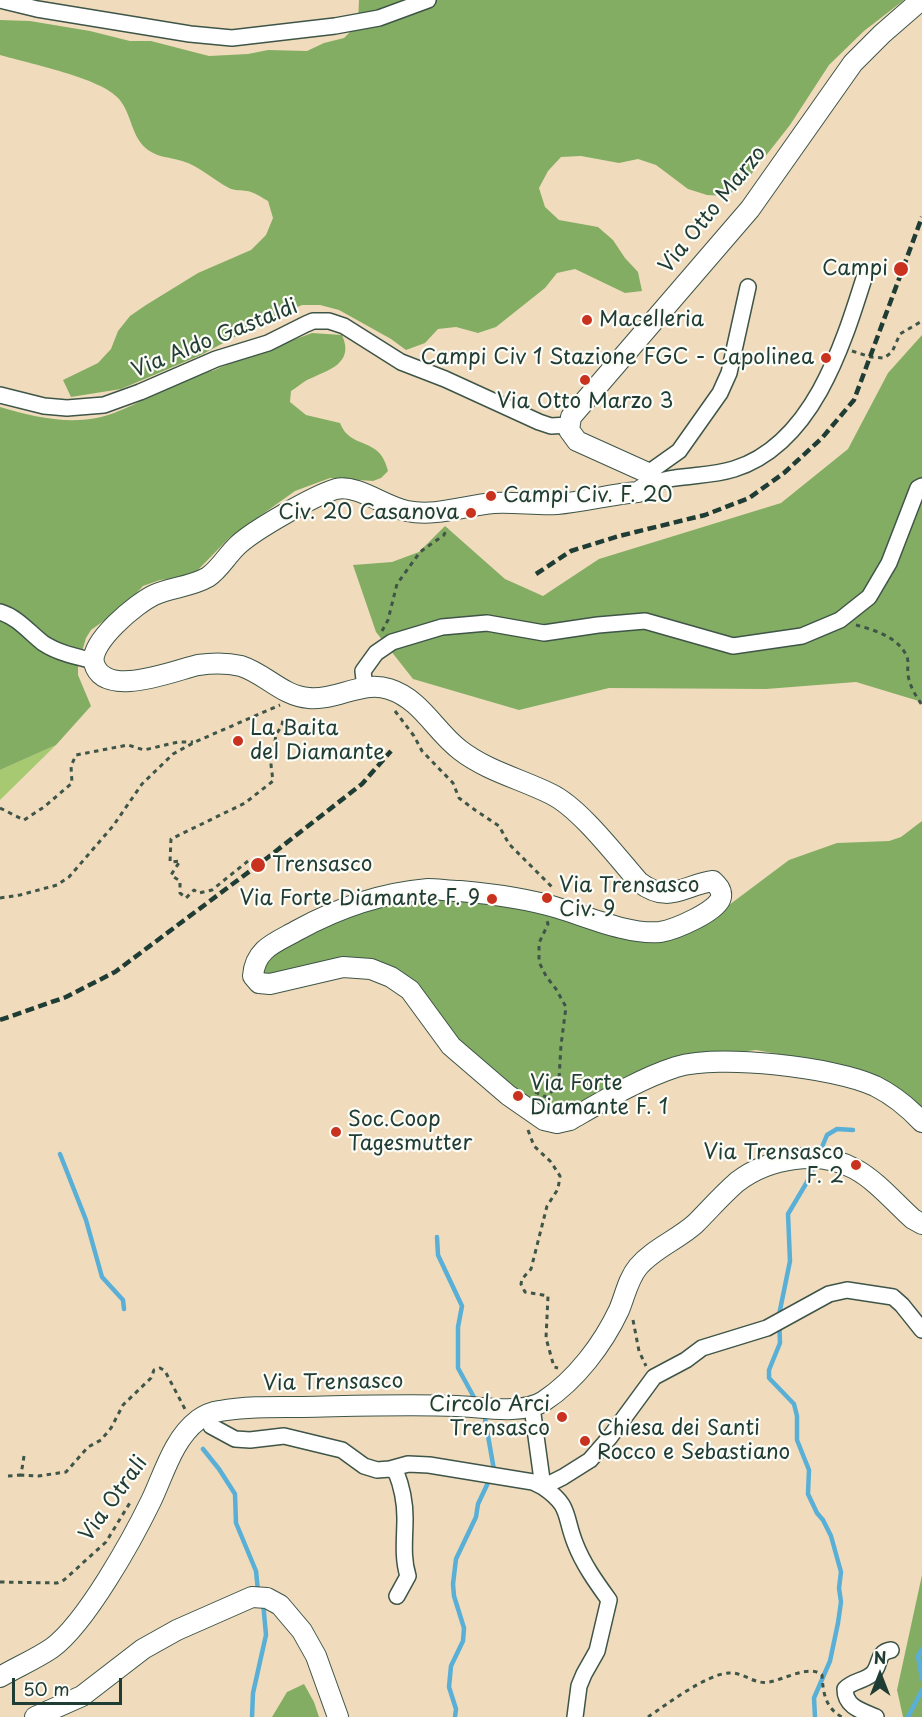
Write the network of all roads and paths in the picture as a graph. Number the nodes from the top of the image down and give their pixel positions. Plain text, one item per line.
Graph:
1 (0, 0) edge
2 (428, 0) edge
3 (921, 0) edge
4 (865, 275) dead end
5 (748, 287) dead end
6 (922, 321) edge
7 (841, 348) junction
8 (0, 395) edge
9 (569, 424) junction
10 (648, 479) junction
11 (922, 486) edge
12 (459, 508) junction
13 (0, 612) edge
14 (840, 620) junction
15 (379, 637) dead end
16 (94, 661) junction
17 (365, 688) junction
18 (287, 693) junction
19 (922, 705) edge
20 (393, 709) dead end
21 (283, 719) dead end
22 (195, 742) junction
23 (0, 808) edge
24 (248, 861) dead end
25 (0, 898) edge
26 (547, 905) junction
27 (532, 1090) dead end
28 (922, 1122) edge
29 (526, 1125) dead end
30 (922, 1224) edge
31 (626, 1292) junction
32 (922, 1330) edge
33 (588, 1359) junction
34 (649, 1382) junction
35 (532, 1407) junction
36 (205, 1422) junction
37 (24, 1456) dead end
38 (390, 1469) junction
39 (21, 1475) junction
40 (8, 1476) dead end
41 (543, 1487) junction
42 (131, 1499) dead end
43 (0, 1582) edge
44 (396, 1596) dead end
45 (891, 1650) dead end
46 (1, 1675) edge
47 (35, 1717) edge
48 (338, 1717) edge
49 (574, 1717) edge
50 (648, 1717) edge
51 (842, 1717) edge
52 (876, 1717) edge

1 - 2 street
3 - 9 main road, Via Otto Marzo
4 - 7 street
5 - 10 street
6 - 7 path
7 - 10 street
8 - 9 street, Via Aldo Gastaldi
9 - 10 main road
10 - 12 main road
11 - 14 street
12 - 15 path
12 - 16 main road
13 - 16 street
14 - 17 street
14 - 19 path
16 - 18 main road
17 - 18 main road
17 - 26 main road
18 - 22 path
20 - 26 path
21 - 24 path
22 - 23 path
22 - 25 path
26 - 27 path
26 - 28 main road
29 - 33 path
30 - 31 main road
31 - 33 main road
31 - 34 path
32 - 34 street
33 - 35 main road
34 - 41 street
35 - 36 main road, Via Trensasco
35 - 41 street
36 - 38 street
36 - 39 path
36 - 46 main road
37 - 39 path
38 - 41 street
38 - 44 street
39 - 40 path
41 - 49 street
42 - 43 path, Via Otrali
45 - 52 street
47 - 48 main road
50 - 51 path

